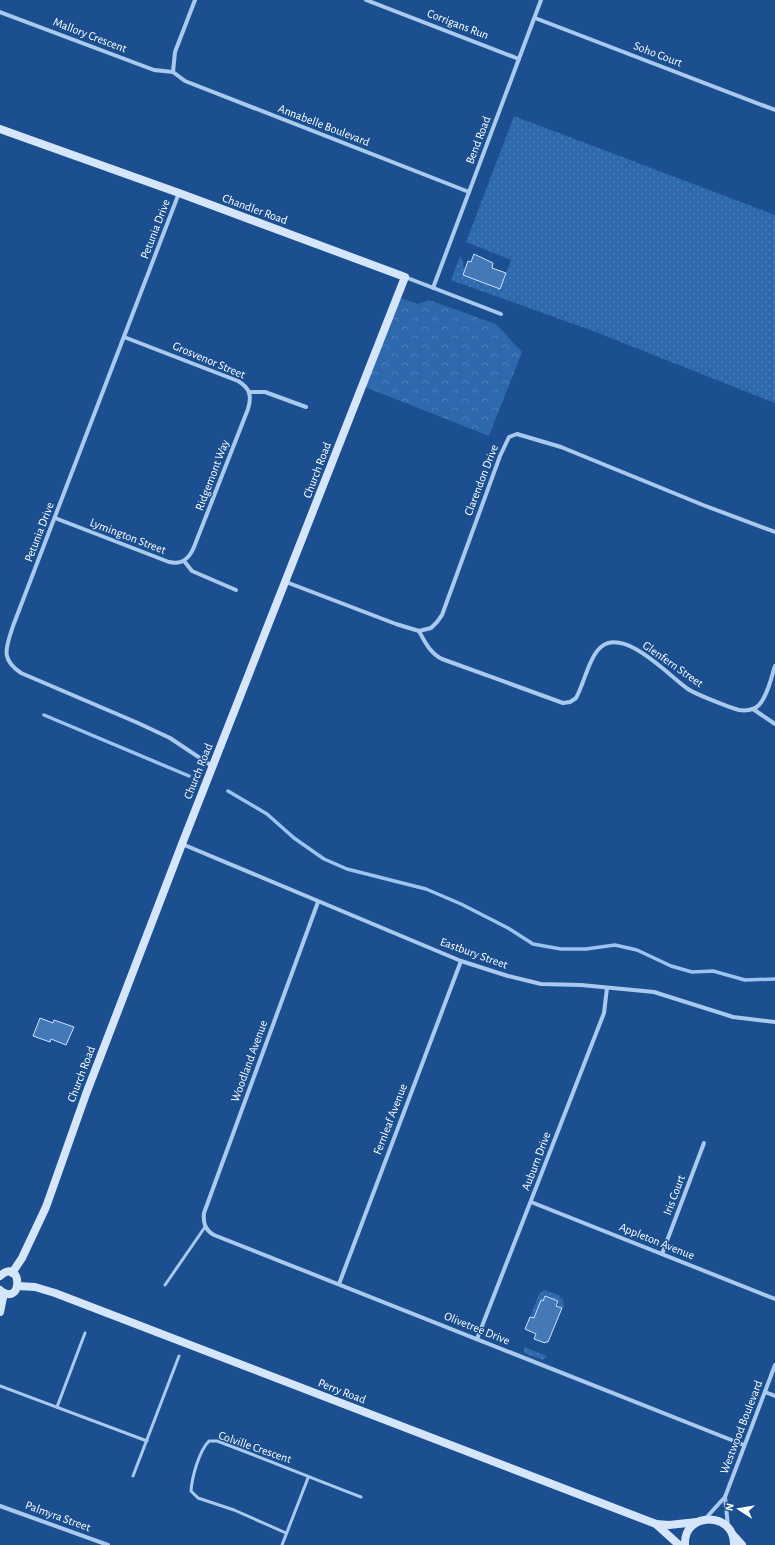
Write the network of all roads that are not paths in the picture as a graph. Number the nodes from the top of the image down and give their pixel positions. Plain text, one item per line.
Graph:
1 (195, 0) edge
2 (366, 0) edge
3 (542, 0) edge
4 (0, 12) edge
5 (535, 18) junction
6 (519, 59) junction
7 (173, 72) junction
8 (775, 110) edge
9 (0, 129) edge
10 (469, 192) junction
11 (179, 193) junction
12 (405, 277) junction
13 (433, 288) junction
14 (501, 314) dead end
15 (124, 337) junction
16 (250, 392) junction
17 (306, 407) dead end
18 (55, 518) junction
19 (775, 532) edge
20 (184, 561) junction
21 (286, 582) junction
22 (236, 590) dead end
23 (419, 631) junction
24 (775, 666) edge
25 (753, 709) junction
26 (775, 724) edge
27 (213, 766) junction
28 (182, 844) junction
29 (318, 902) junction
30 (461, 961) junction
31 (608, 988) junction
32 (775, 1022) edge
33 (704, 1143) dead end
34 (531, 1202) junction
35 (205, 1227) junction
36 (662, 1254) junction
37 (12, 1273) junction
38 (0, 1276) edge
39 (339, 1284) junction
40 (166, 1285) dead end
41 (18, 1286) junction
42 (2, 1291) edge
43 (775, 1299) edge
44 (0, 1312) edge
45 (85, 1333) dead end
46 (477, 1339) junction
47 (179, 1356) dead end
48 (775, 1365) edge
49 (0, 1386) edge
50 (765, 1392) junction
51 (775, 1396) edge
52 (57, 1407) junction
53 (147, 1441) junction
54 (744, 1445) junction
55 (133, 1476) dead end
56 (308, 1478) junction
57 (361, 1497) dead end
58 (725, 1497) junction
59 (0, 1506) edge
60 (701, 1521) junction
61 (656, 1524) junction
62 (730, 1531) junction
63 (286, 1533) junction
64 (108, 1545) edge
65 (282, 1545) edge
66 (679, 1545) edge
67 (685, 1545) edge
68 (734, 1545) edge
69 (742, 1545) edge

1 - 7 street
2 - 6 street, Corrigans Run
3 - 5 street, Bend Road
4 - 7 street, Mallory Crescent
5 - 6 street, Bend Road
5 - 8 street, Soho Court
6 - 10 street, Bend Road
7 - 10 street, Annabelle Boulevard
9 - 11 main road, Chandler Road
10 - 13 street, Bend Road
11 - 12 main road, Chandler Road
11 - 15 street, Petunia Drive
12 - 13 street, Chandler Road
12 - 21 main road, Church Road
13 - 14 street, Chandler Road
15 - 16 street, Grosvenor Street
15 - 18 street, Petunia Drive
16 - 17 street, Grosvenor Street
16 - 20 street, Ridgemont Way
18 - 20 street, Lymington Street
18 - 27 street, Petunia Drive
19 - 23 street, Clarendon Drive
20 - 22 street
21 - 23 street
21 - 27 main road, Church Road
23 - 25 street, Glenfern Street
24 - 25 street
25 - 26 street
27 - 28 main road, Church Road
28 - 29 street, Eastbury Street
28 - 37 main road, Church Road
29 - 30 street, Eastbury Street
29 - 35 street, Woodland Avenue
30 - 31 street, Eastbury Street
30 - 39 street, Fernleaf Avenue
31 - 32 street, Eastbury Street
31 - 34 street, Auburn Drive
33 - 36 street, Iris Court
34 - 36 street, Appleton Avenue
34 - 46 street, Auburn Drive
35 - 39 street, Olivetree Drive
35 - 40 lane
36 - 43 street, Appleton Avenue
37 - 38 main road
37 - 41 main road
39 - 46 street, Olivetree Drive
41 - 42 main road
41 - 61 main road, Perry Road
42 - 44 main road
45 - 52 lane
46 - 54 street, Olivetree Drive
47 - 53 lane
48 - 50 street, Westwood Boulevard
49 - 52 lane
50 - 51 street
50 - 54 street, Westwood Boulevard
52 - 53 lane
53 - 55 lane
54 - 58 street, Westwood Boulevard
56 - 57 lane, Colville Crescent
56 - 63 lane
56 - 63 lane, Colville Crescent
58 - 60 street, Westwood Boulevard
58 - 62 street, Westwood Boulevard
59 - 64 street, Palmyra Street
60 - 61 main road, Perry Road
60 - 62 main road
60 - 67 main road
61 - 66 main road, Perry Road
62 - 68 main road
62 - 69 main road
63 - 65 lane

